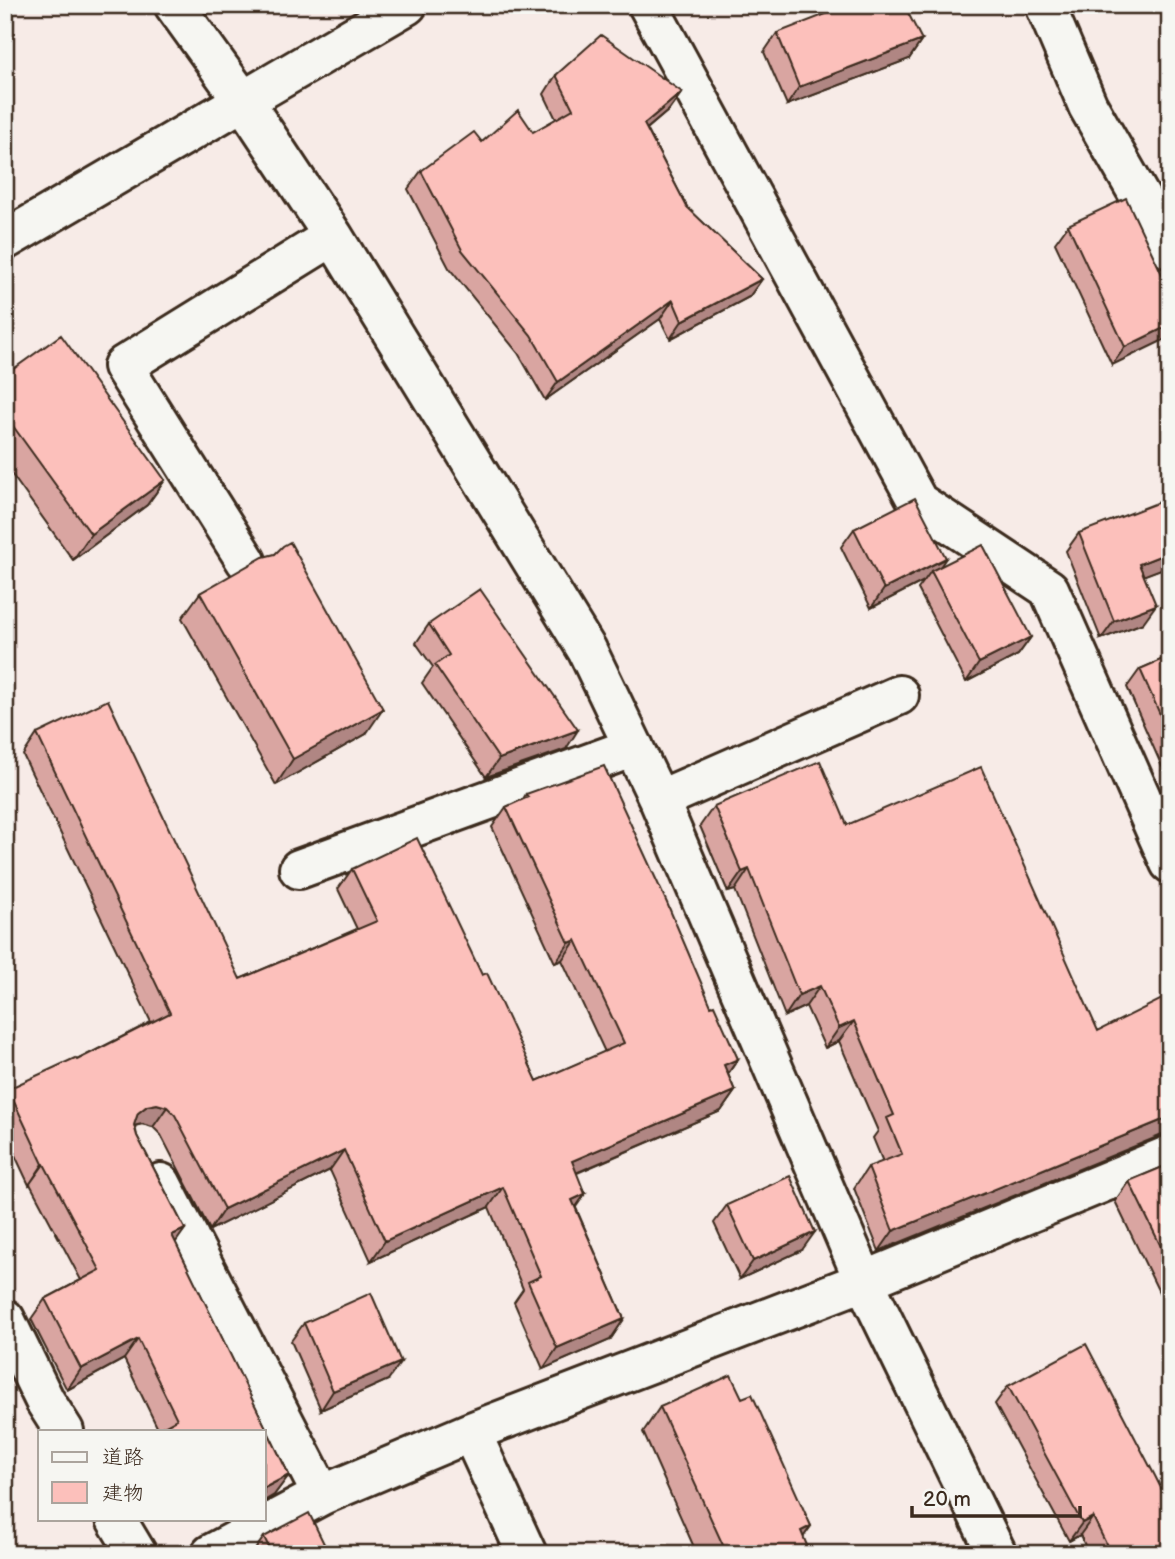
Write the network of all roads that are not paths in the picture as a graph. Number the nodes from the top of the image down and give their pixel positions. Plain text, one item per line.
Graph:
1 (174, 5) edge
2 (407, 5) edge
3 (648, 5) edge
4 (1045, 5) edge
5 (244, 102) junction
6 (333, 236) junction
7 (5, 240) edge
8 (1170, 249) edge
9 (246, 561) dead end
10 (899, 695) dead end
11 (634, 747) junction
12 (659, 800) junction
13 (1170, 863) edge
14 (299, 869) dead end
15 (1170, 1155) edge
16 (148, 1158) edge
17 (864, 1281) junction
18 (5, 1318) edge
19 (63, 1430) edge
20 (471, 1432) junction
21 (322, 1495) junction
22 (117, 1520) edge
23 (137, 1554) edge
24 (211, 1554) edge
25 (527, 1554) edge
26 (997, 1554) edge

1 - 5 street
2 - 5 street
3 - 13 street
4 - 8 street
5 - 6 street
5 - 7 street
6 - 9 street
6 - 11 street
10 - 12 street
11 - 12 street
11 - 14 street
12 - 17 street
15 - 17 street
16 - 21 street
17 - 20 street
17 - 26 street
18 - 19 street
20 - 21 street
20 - 25 street
21 - 24 street
22 - 23 street

